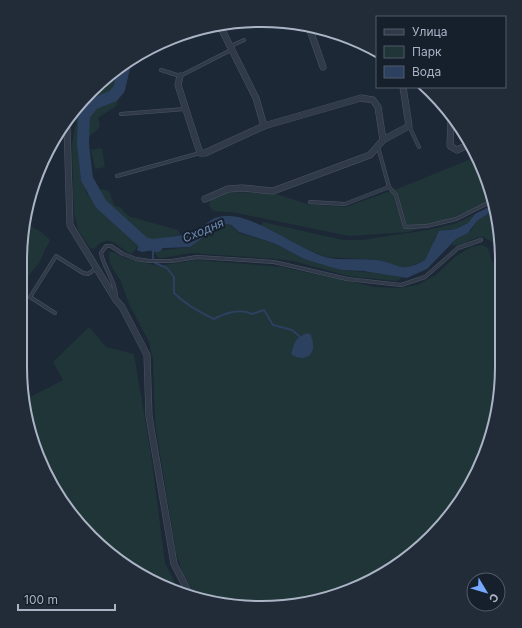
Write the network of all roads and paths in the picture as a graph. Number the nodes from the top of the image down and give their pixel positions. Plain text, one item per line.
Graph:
1 (222, 30) edge
2 (311, 32) edge
3 (244, 40) dead end
4 (230, 48) junction
5 (324, 67) dead end
6 (161, 70) dead end
7 (180, 76) junction
8 (404, 88) edge
9 (185, 108) junction
10 (121, 114) dead end
11 (451, 124) edge
12 (264, 126) junction
13 (409, 126) junction
14 (66, 131) edge
15 (383, 140) junction
16 (465, 146) edge
17 (378, 147) junction
18 (419, 147) dead end
19 (200, 153) junction
20 (117, 176) dead end
21 (390, 187) junction
22 (204, 199) dead end
23 (310, 202) dead end
24 (488, 203) edge
25 (482, 240) dead end
26 (97, 268) junction
27 (116, 300) junction
28 (55, 313) dead end
29 (187, 589) edge

1 - 4 street
2 - 5 street
3 - 4 lane
4 - 7 lane
4 - 12 street
6 - 7 lane
7 - 9 street
8 - 13 street
9 - 10 lane
9 - 19 street
11 - 16 street
12 - 15 street
12 - 19 street
13 - 15 street
13 - 18 lane
14 - 26 street
15 - 17 street
17 - 21 lane
17 - 22 street
19 - 20 lane
21 - 23 lane
21 - 24 lane
25 - 27 lane
26 - 27 street
26 - 28 lane
27 - 29 street

